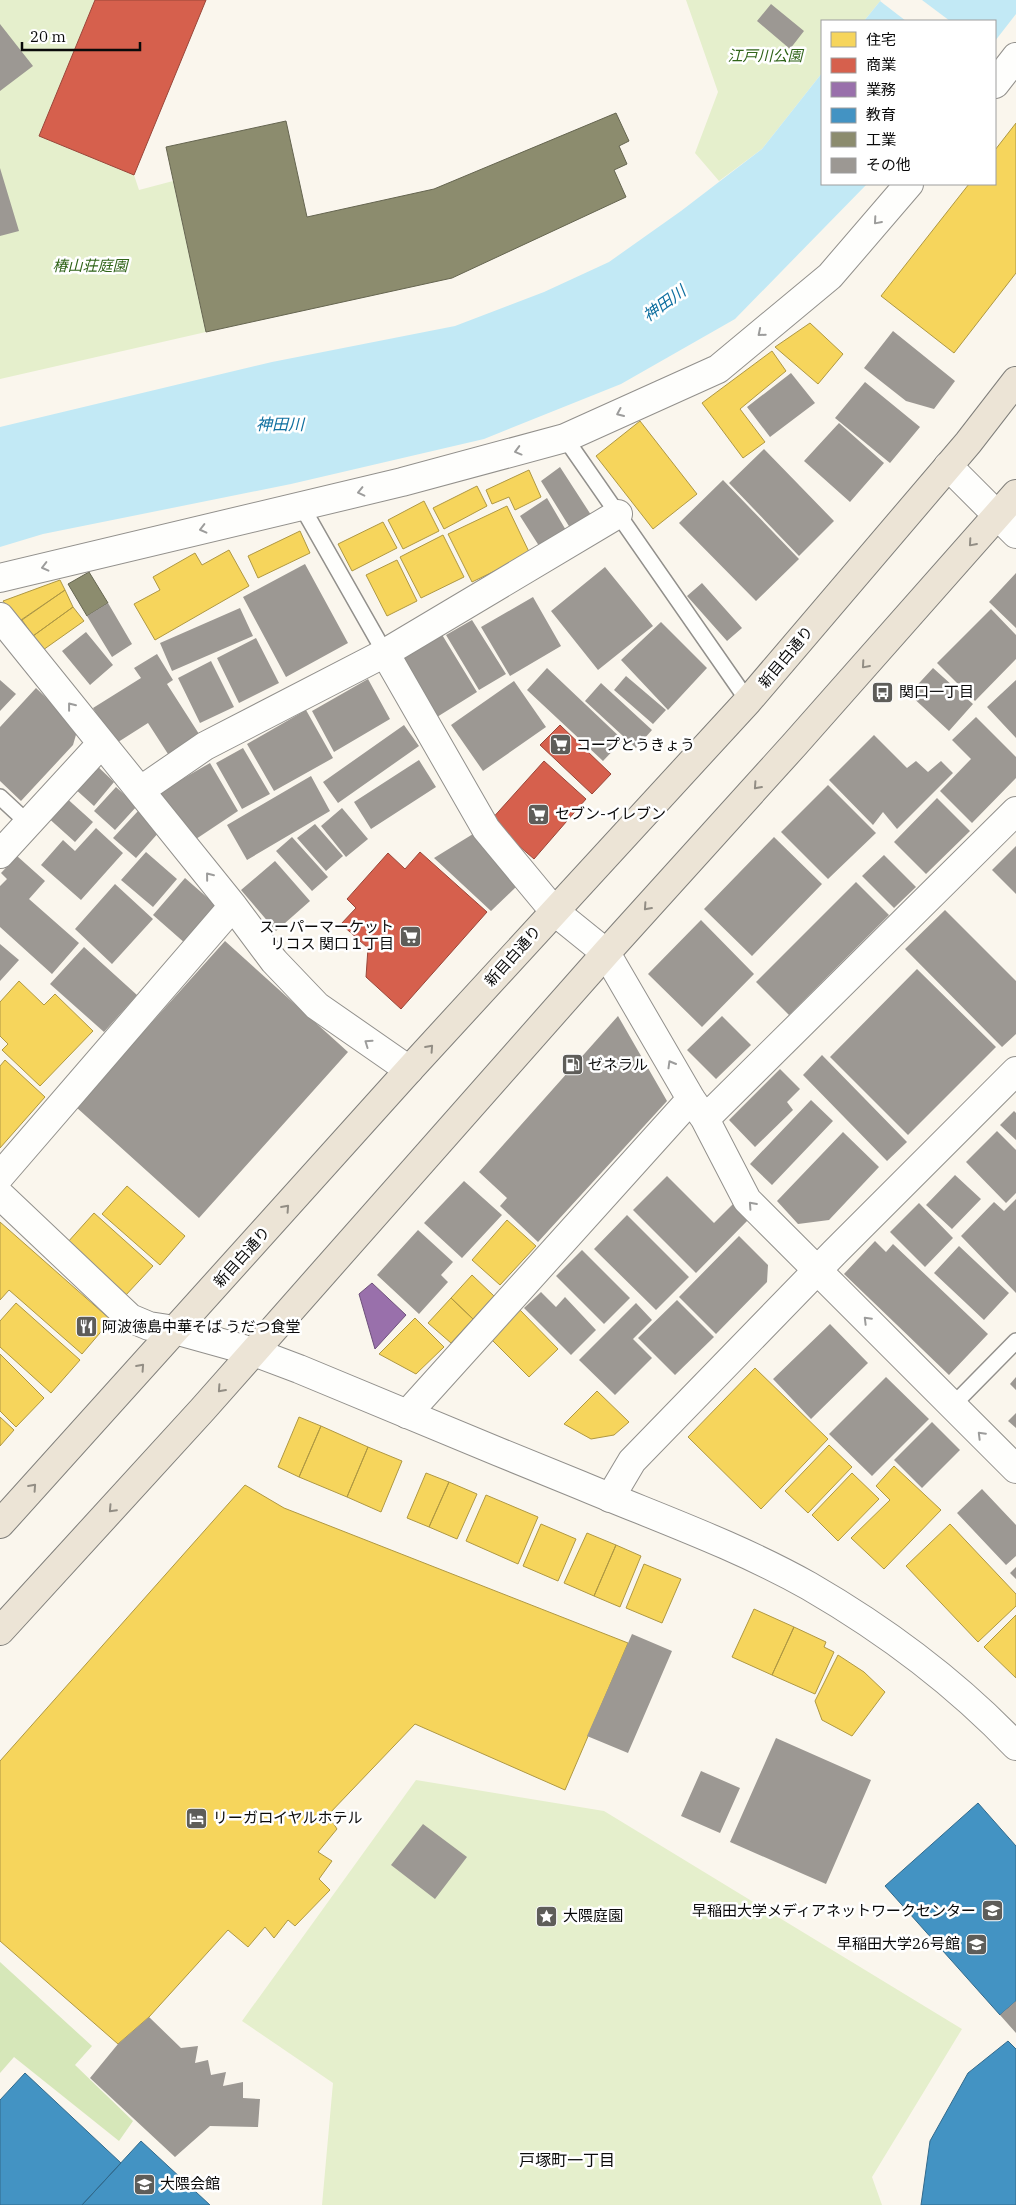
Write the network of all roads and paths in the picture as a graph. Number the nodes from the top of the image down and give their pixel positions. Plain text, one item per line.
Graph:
1 (1016, 57) edge
2 (996, 83) edge
3 (908, 185) edge
4 (1016, 381) edge
5 (565, 438) junction
6 (948, 466) junction
7 (1016, 494) edge
8 (301, 505) junction
9 (618, 514) junction
10 (1007, 525) edge
11 (0, 578) edge
12 (0, 617) edge
13 (385, 653) junction
14 (748, 701) junction
15 (101, 744) junction
16 (141, 790) junction
17 (0, 797) edge
18 (1016, 811) edge
19 (28, 823) junction
20 (0, 854) edge
21 (233, 906) junction
22 (554, 911) junction
23 (606, 953) junction
24 (409, 1070) junction
25 (1016, 1071) edge
26 (698, 1109) junction
27 (0, 1176) edge
28 (0, 1195) edge
29 (818, 1271) junction
30 (175, 1330) junction
31 (1016, 1341) edge
32 (254, 1352) junction
33 (952, 1406) junction
34 (407, 1414) junction
35 (1016, 1469) edge
36 (610, 1498) junction
37 (3, 1514) edge
38 (0, 1631) edge
39 (1016, 1745) edge

1 - 2 street
3 -> 5 street
4 - 6 main road, 新目白通り
5 -> 8 street
5 - 9 lane
6 - 10 street
6 - 14 main road, 新目白通り
7 - 10 main road
8 -> 11 street
8 - 13 lane
9 - 13 street
9 - 14 lane
10 -> 23 main road
15 -> 12 street
13 - 16 street
13 - 22 street
14 - 22 main road, 新目白通り
15 - 16 street
15 - 19 street
21 -> 16 street
17 - 19 lane
18 - 26 street
19 - 20 street
24 -> 21 street
21 - 27 street
22 - 23 street
24 -> 22 main road, 新目白通り
26 -> 23 street
23 - 32 main road
30 -> 24 main road, 新目白通り
25 - 29 street
29 -> 26 street
26 - 34 street
28 - 30 street
33 -> 29 street
29 - 36 street
30 - 32 street
37 -> 30 main road, 新目白通り
31 - 33 lane
32 - 34 street
32 -> 38 main road
35 -> 33 street
34 - 36 street
36 - 39 street

